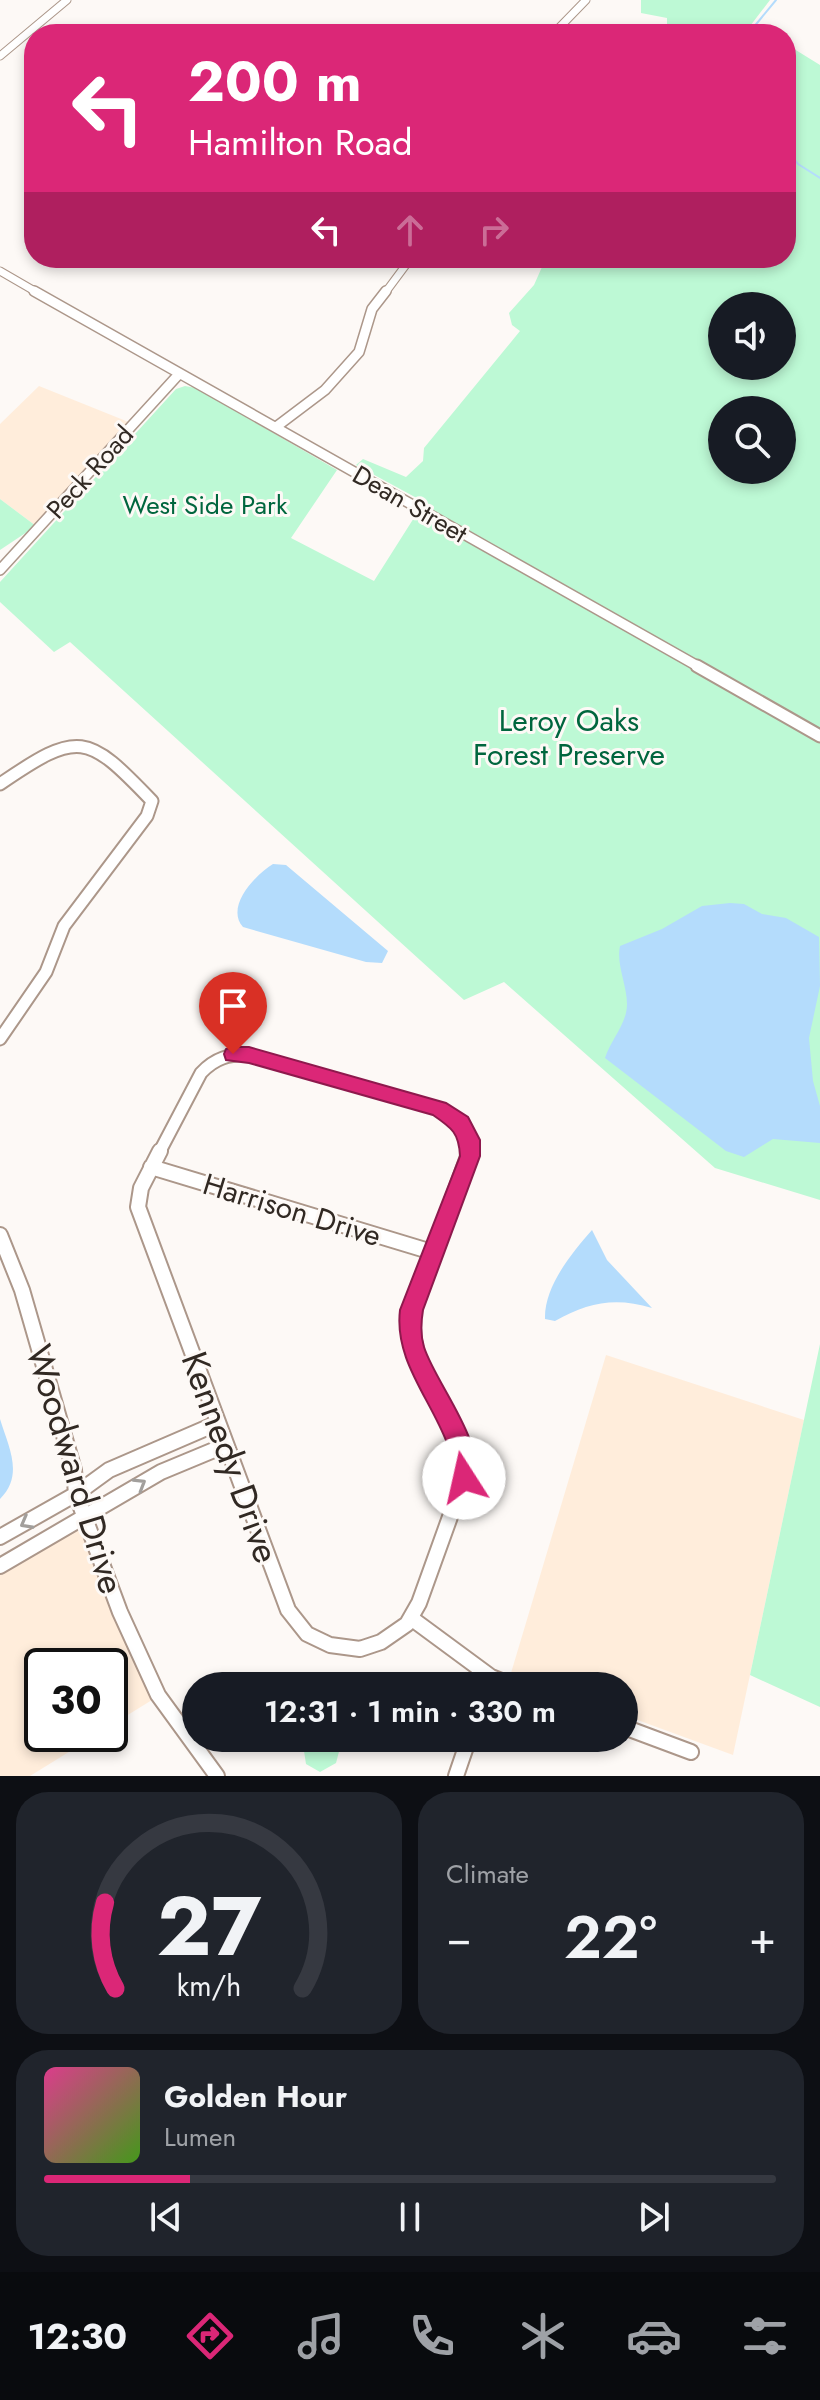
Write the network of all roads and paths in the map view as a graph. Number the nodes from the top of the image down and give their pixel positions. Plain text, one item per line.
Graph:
1 (67, 0) edge
2 (586, 0) edge
3 (38, 24) edge
4 (563, 24) edge
5 (24, 36) edge
6 (0, 56) edge
7 (403, 268) edge
8 (0, 271) edge
9 (179, 374) junction
10 (276, 427) junction
11 (0, 570) edge
12 (820, 736) edge
13 (0, 784) edge
14 (0, 1039) edge
15 (151, 1167) junction
16 (0, 1235) edge
17 (432, 1252) junction
18 (218, 1423) junction
19 (226, 1445) junction
20 (76, 1494) junction
21 (84, 1515) junction
22 (0, 1537) edge
23 (0, 1566) edge
24 (411, 1618) junction
25 (477, 1672) edge
26 (638, 1732) edge
27 (464, 1752) edge
28 (691, 1752) dead end
29 (217, 1776) edge
30 (456, 1776) edge

1 - 3 street
2 - 4 street
5 - 6 street
7 - 10 street
8 - 9 street, Dean Street
9 - 10 street, Dean Street
9 - 11 street, Peck Road
10 - 12 street, Dean Street
13 - 14 street
15 - 17 street, Harrison Drive
15 - 17 street, Kennedy Drive
15 - 18 street, Kennedy Drive
16 - 20 street, Woodward Drive
17 - 24 street, Kennedy Drive
18 - 19 street, Kennedy Drive
18 - 20 street
21 -> 19 street
19 - 24 street, Kennedy Drive
20 - 21 street, Woodward Drive
20 -> 22 street
21 - 23 street
21 - 29 street, Woodward Drive
24 - 25 street
26 - 28 street
27 - 30 street

